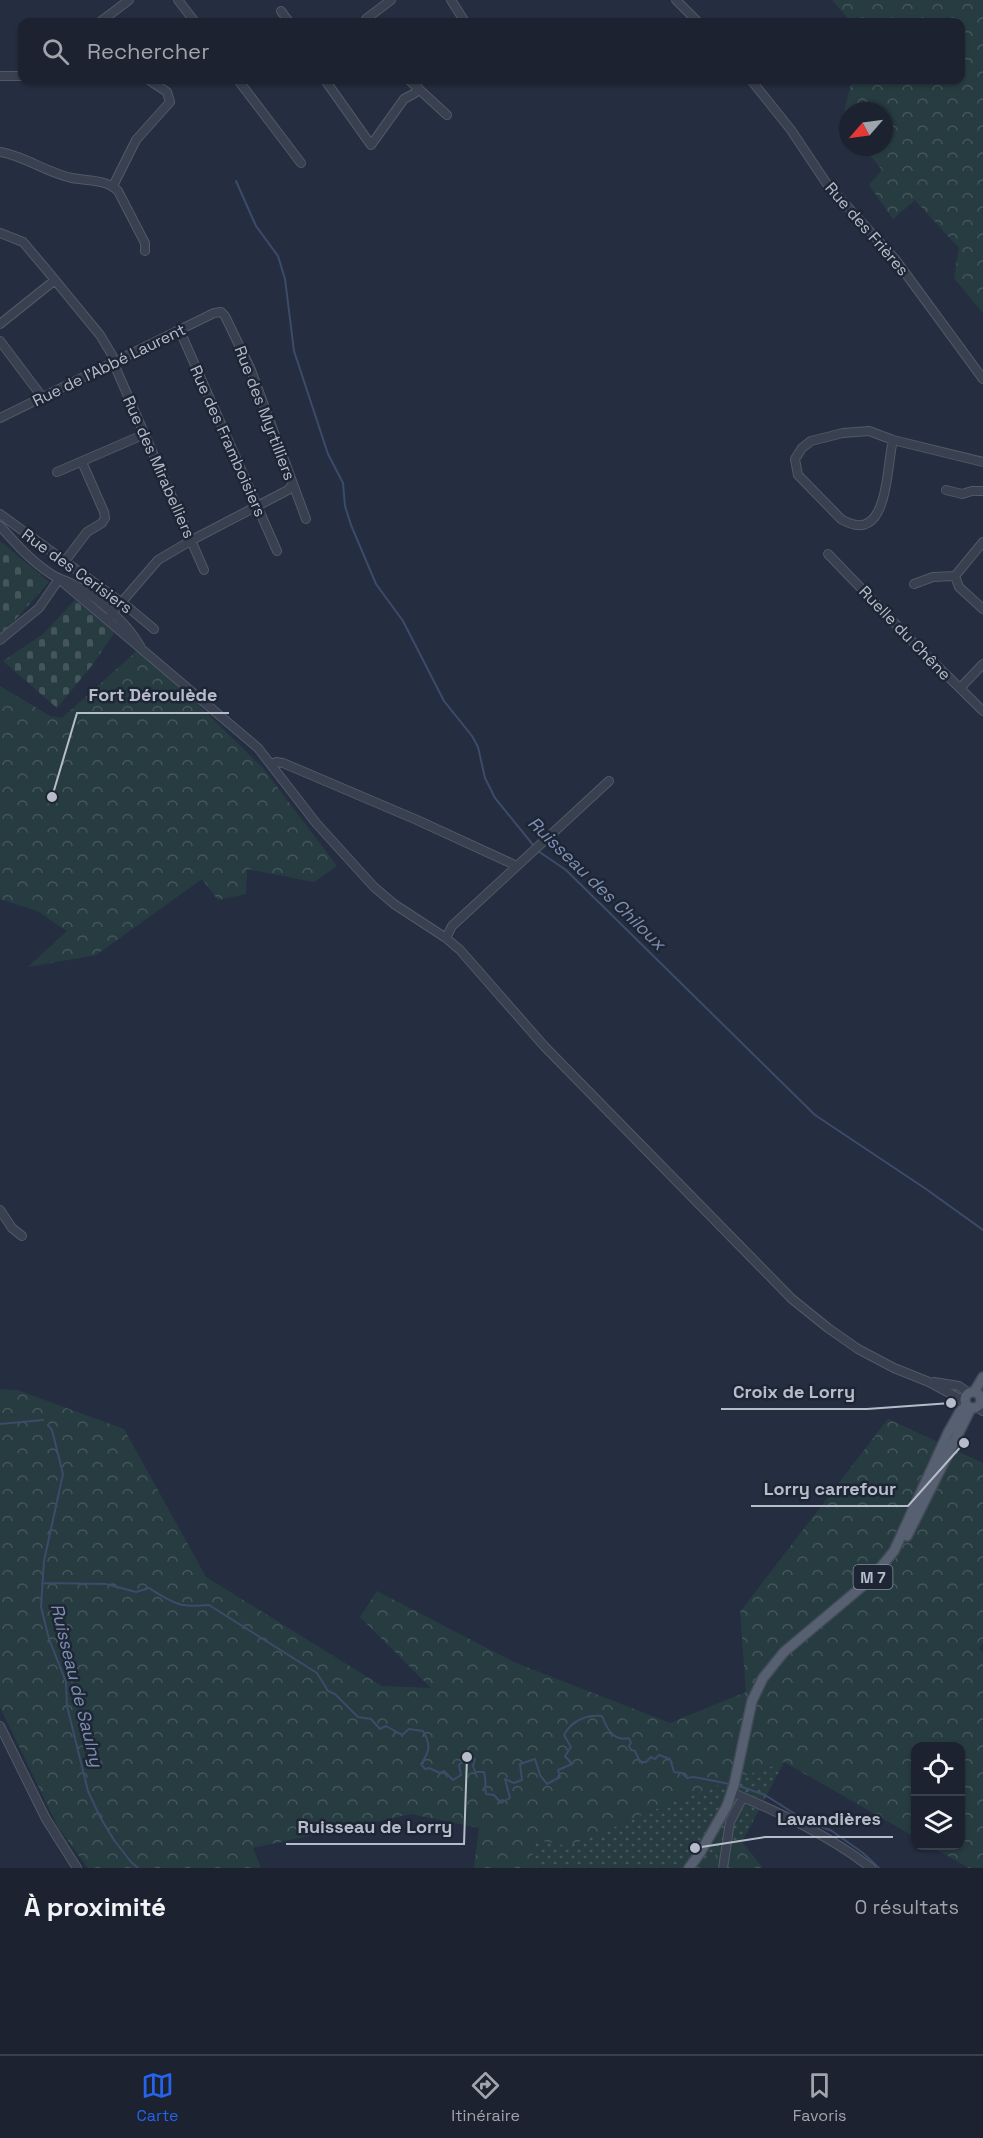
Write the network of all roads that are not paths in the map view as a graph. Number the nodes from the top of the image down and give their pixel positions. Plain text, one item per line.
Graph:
1 (129, 0) edge
2 (178, 0) edge
3 (391, 0) edge
4 (451, 0) edge
5 (676, 0) edge
6 (281, 11) dead end
7 (105, 18) edge
8 (192, 18) edge
9 (286, 18) edge
10 (367, 18) edge
11 (462, 18) edge
12 (694, 18) edge
13 (0, 76) edge
14 (18, 76) edge
15 (154, 84) edge
16 (241, 84) edge
17 (328, 84) edge
18 (408, 84) edge
19 (414, 84) edge
20 (754, 84) edge
21 (418, 87) junction
22 (404, 99) junction
23 (447, 115) dead end
24 (0, 152) edge
25 (301, 163) dead end
26 (113, 186) junction
27 (0, 233) edge
28 (145, 251) dead end
29 (55, 280) junction
30 (218, 312) joint
31 (0, 324) edge
32 (184, 329) junction
33 (0, 340) edge
34 (114, 364) junction
35 (983, 379) edge
36 (43, 398) junction
37 (0, 418) edge
38 (144, 434) junction
39 (893, 440) junction
40 (82, 462) junction
41 (983, 462) edge
42 (57, 472) dead end
43 (292, 485) junction
44 (946, 490) dead end
45 (983, 491) edge
46 (257, 506) junction
47 (0, 514) edge
48 (306, 519) dead end
49 (0, 526) edge
50 (0, 533) edge
51 (192, 540) junction
52 (983, 542) edge
53 (19, 547) junction
54 (277, 550) dead end
55 (828, 554) dead end
56 (64, 561) junction
57 (204, 570) dead end
58 (955, 576) junction
59 (59, 579) junction
60 (914, 584) dead end
61 (123, 603) junction
62 (983, 609) edge
63 (110, 617) junction
64 (154, 628) dead end
65 (0, 640) edge
66 (983, 664) edge
67 (963, 685) dead end
68 (983, 711) edge
69 (273, 764) junction
70 (609, 781) dead end
71 (516, 866) junction
72 (446, 938) junction
73 (0, 1210) edge
74 (22, 1236) dead end
75 (983, 1377) edge
76 (976, 1401) edge
77 (0, 1726) edge
78 (733, 1787) junction
79 (743, 1797) junction
80 (77, 1868) edge
81 (689, 1868) edge
82 (723, 1868) edge
83 (871, 1868) edge

1 - 7 street
2 - 8 street
3 - 10 street
4 - 11 street
5 - 12 street
6 - 9 street
13 - 14 street
15 - 26 street
16 - 25 street
17 - 22 street
18 - 22 street
19 - 21 street
20 - 35 street, Rue des Frières
21 - 22 street
21 - 23 street
24 - 26 street
26 - 28 street
27 - 29 street, Rue des Mirabelliers
29 - 31 street
29 - 34 street, Rue des Mirabelliers
30 - 32 street, Rue de l'Abbé Laurent
30 - 43 street, Rue des Myrtilliers
32 - 34 street, Rue de l'Abbé Laurent
32 - 46 street, Rue des Framboisiers
33 - 36 street
34 - 36 street, Rue de l'Abbé Laurent
34 - 38 street, Rue des Mirabelliers
36 - 37 street, Rue de l'Abbé Laurent
38 - 40 street
38 - 51 street, Rue des Mirabelliers
39 - 39 street
39 - 41 street
40 - 42 street
40 - 56 street
43 - 46 street
43 - 48 street, Rue des Myrtilliers
44 - 45 street
46 - 51 street
46 - 54 street, Rue des Framboisiers
47 - 56 street, Rue des Cerisiers
49 - 53 street
50 - 53 street
51 - 57 street, Rue des Mirabelliers
51 - 61 street
52 - 58 street
53 - 59 street
55 - 68 street, Ruelle du Chêne
56 - 61 street, Rue des Cerisiers
58 - 60 street
58 - 62 street
59 - 63 street
59 - 65 street
61 - 63 street
61 - 64 street, Rue des Cerisiers
63 - 69 street
66 - 67 street
69 - 71 street
69 - 72 street
70 - 71 street
71 - 72 street
72 - 76 street
73 - 74 street
75 - 76 main road, M 7
76 - 78 main road, M 7
77 - 80 street
78 - 79 street
78 - 81 main road, M 7
79 - 82 street
79 - 83 street

